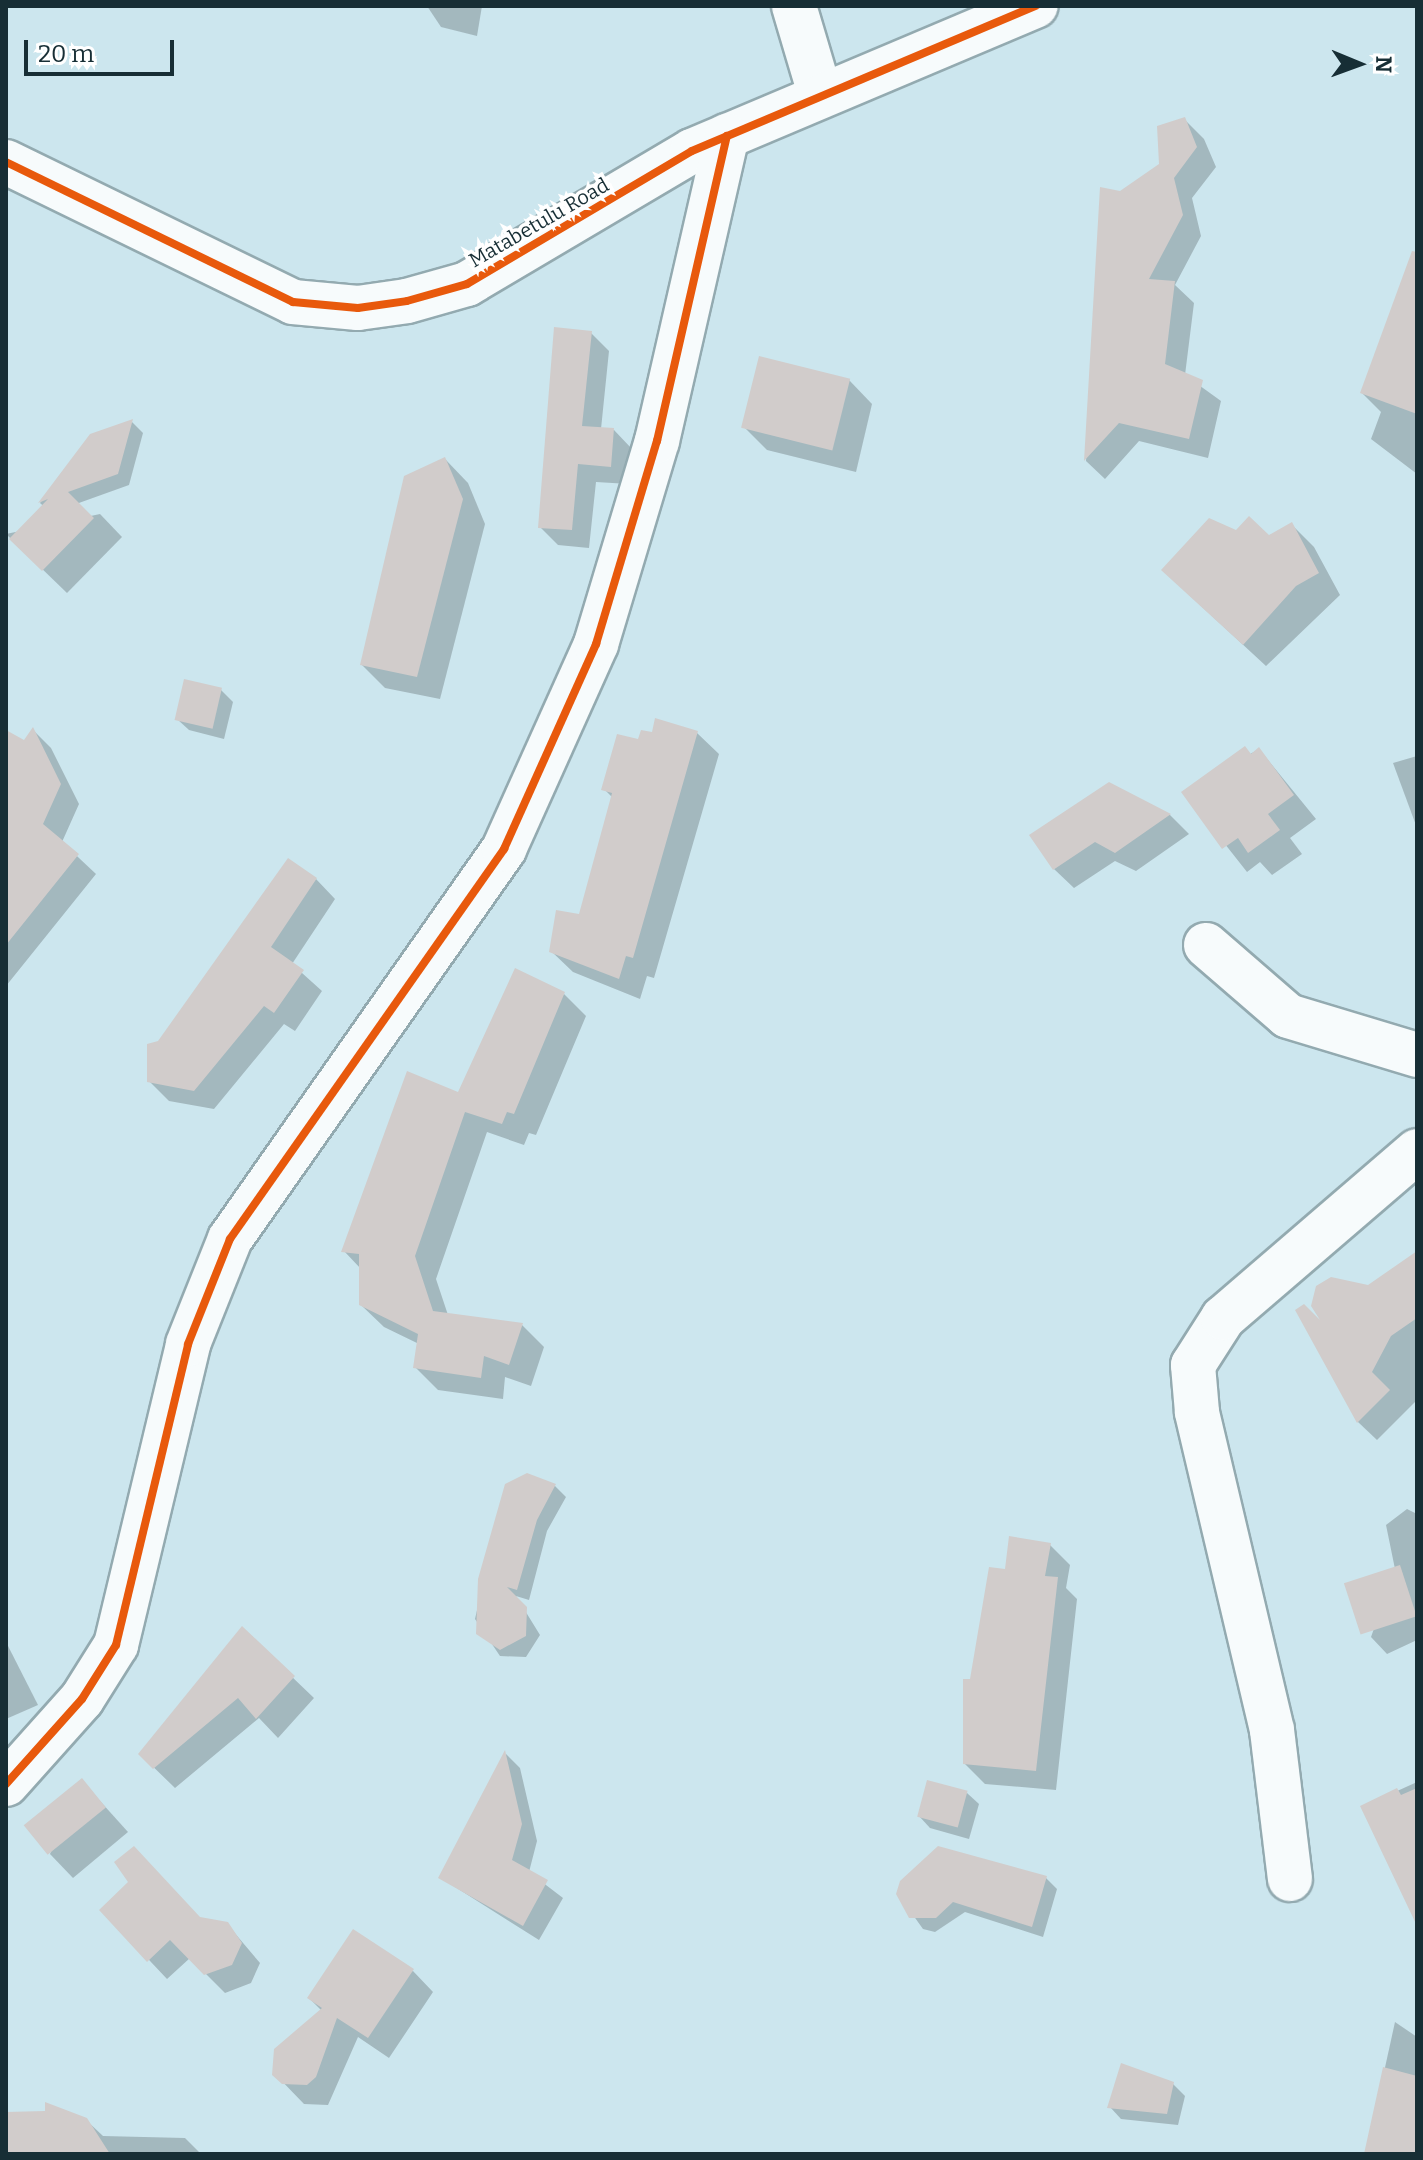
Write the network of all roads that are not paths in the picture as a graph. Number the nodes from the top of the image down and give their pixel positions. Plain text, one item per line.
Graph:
1 (794, 6) edge
2 (1036, 6) edge
3 (820, 94) junction
4 (727, 136) junction
5 (6, 162) edge
6 (1206, 945) dead end
7 (1417, 1055) edge
8 (1417, 1151) edge
9 (6, 1784) edge
10 (1290, 1879) dead end

1 - 3 street
2 - 3 street, Matabetulu Road
3 - 4 street, Matabetulu Road
4 - 5 street, Matabetulu Road
4 - 9 street
6 - 7 street
8 - 10 street

